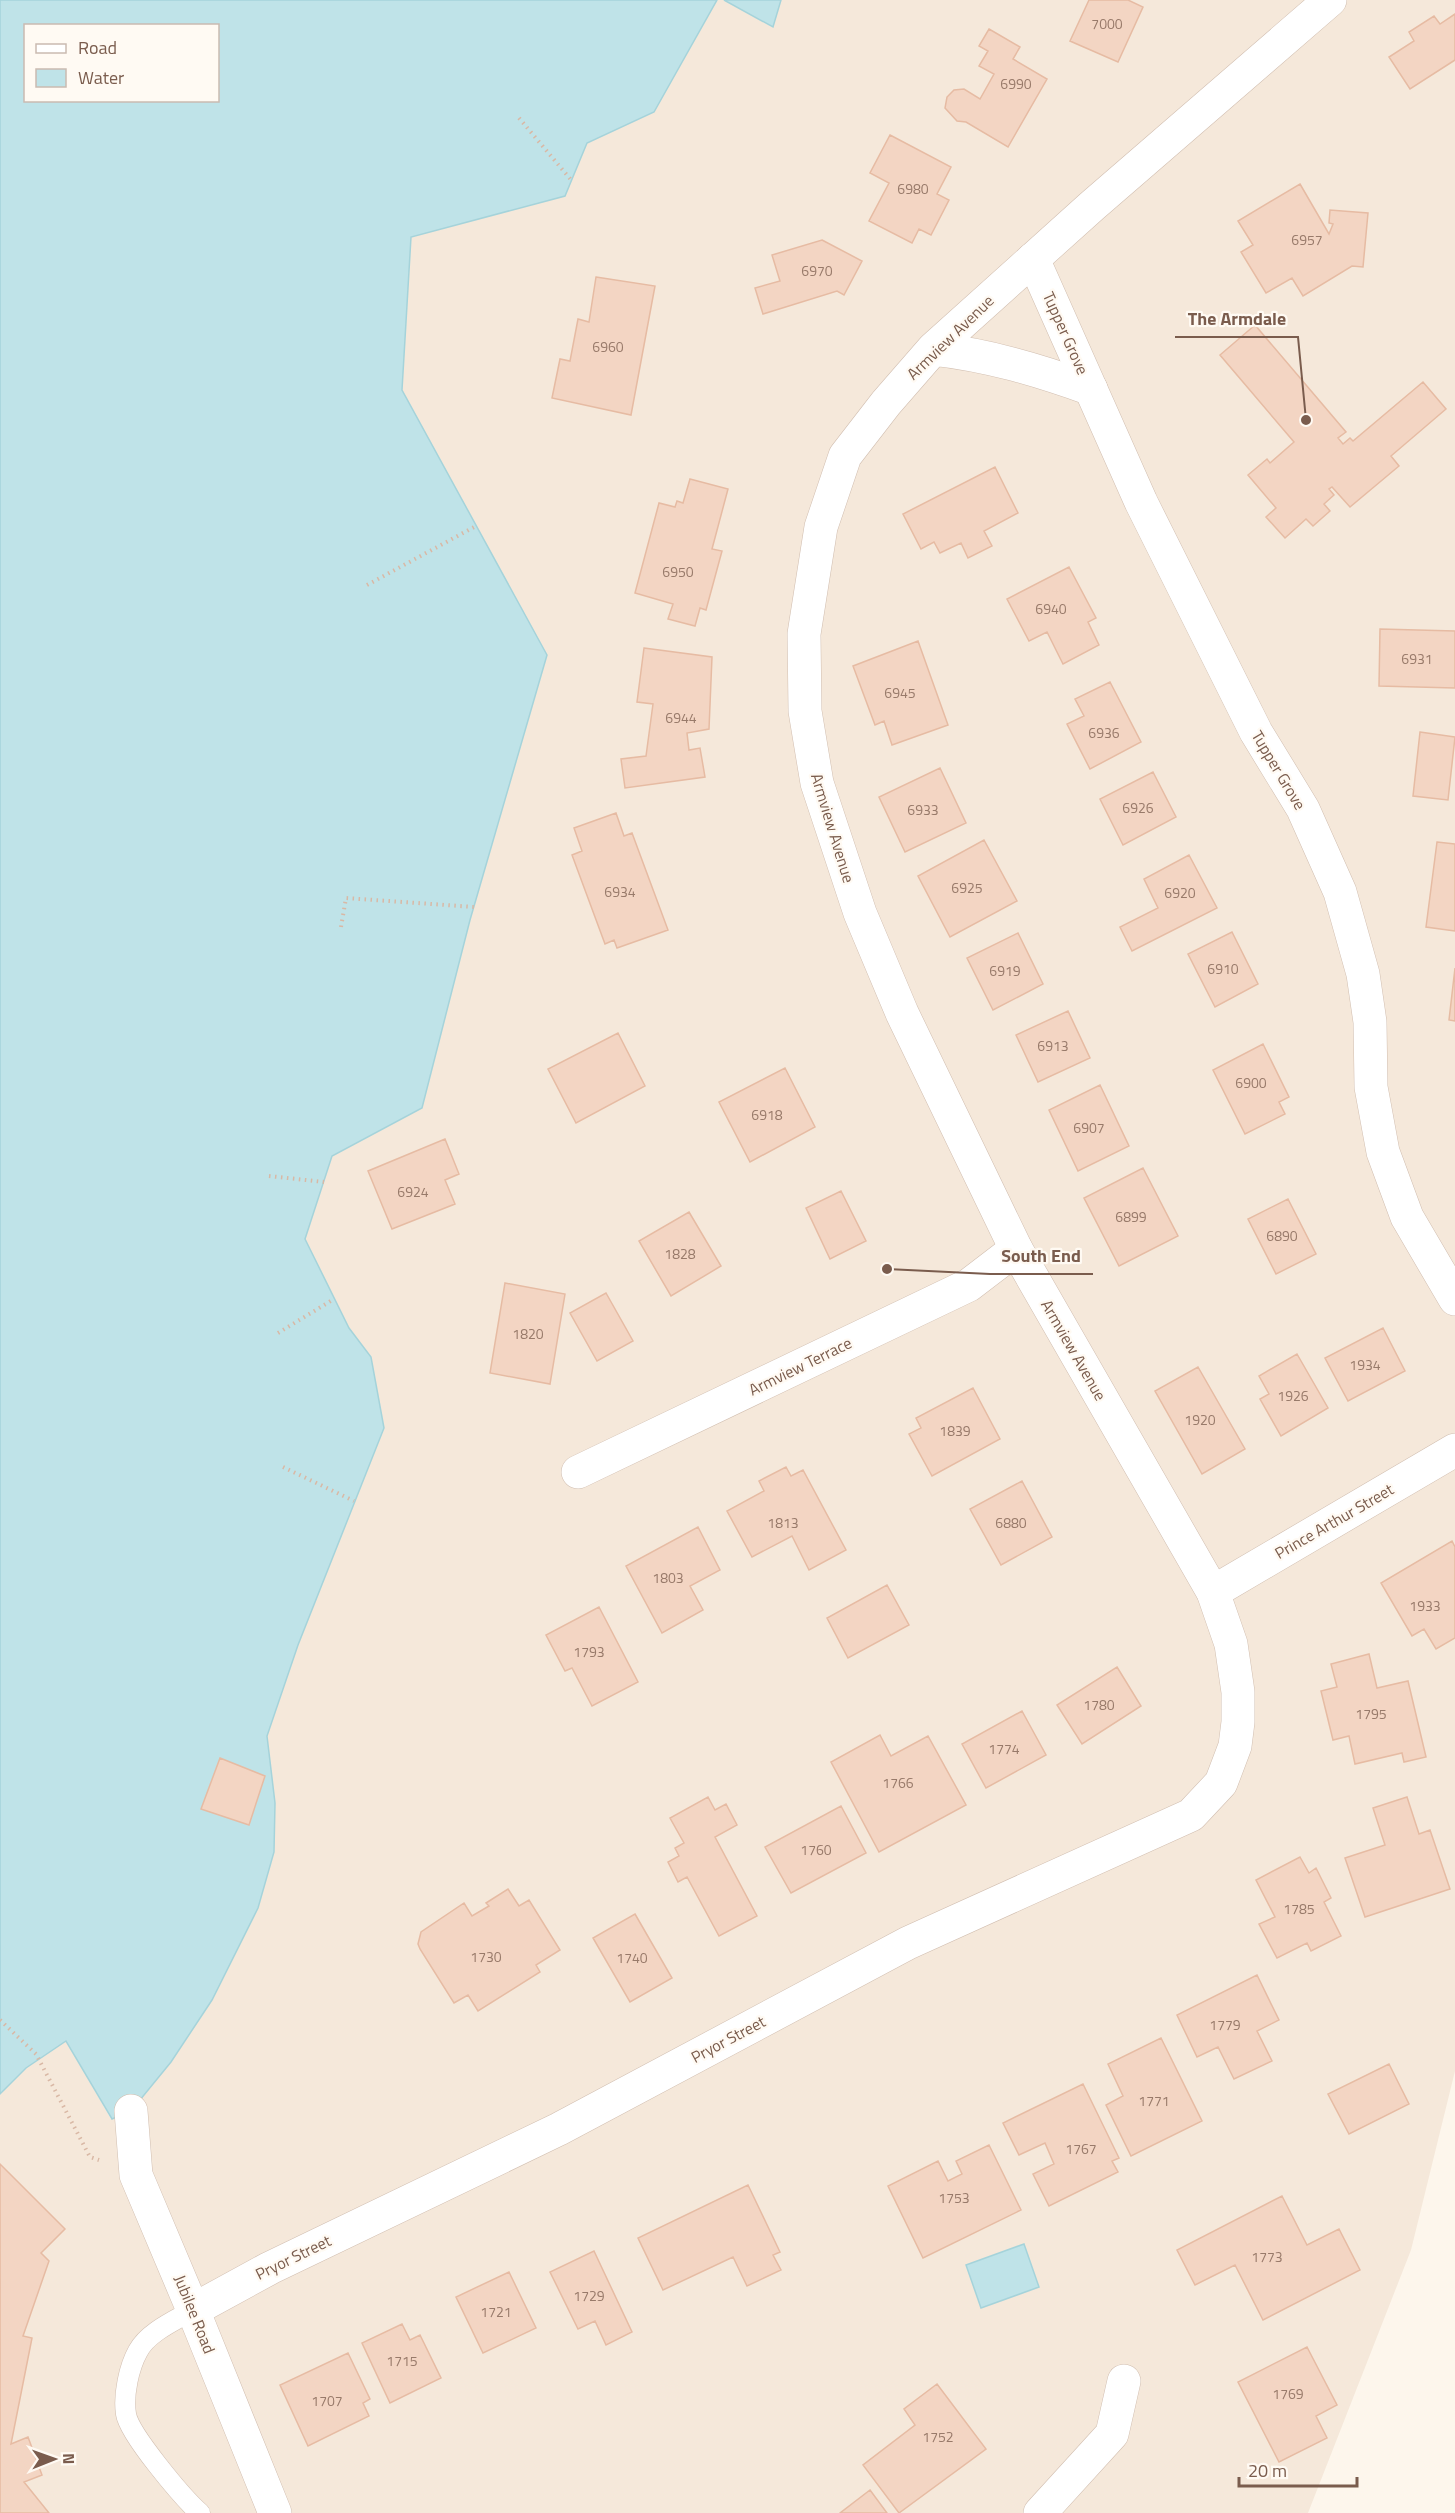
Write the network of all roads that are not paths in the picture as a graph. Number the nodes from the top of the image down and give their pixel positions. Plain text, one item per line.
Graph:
1 (1330, 0) edge
2 (1033, 259) junction
3 (933, 349) junction
4 (1091, 389) junction
5 (1016, 1249) junction
6 (1455, 1299) edge
7 (1455, 1450) edge
8 (578, 1472) dead end
9 (1214, 1592) junction
10 (1235, 1746) joint
11 (131, 2111) dead end
12 (193, 2310) junction
13 (1124, 2381) dead end
14 (200, 2513) edge
15 (275, 2513) edge
16 (1040, 2513) edge

1 - 2 street, Armview Avenue
2 - 3 street, Armview Avenue
2 - 4 street, Tupper Grove
3 - 4 street
3 - 5 street, Armview Avenue
4 - 6 street, Tupper Grove
5 - 8 street, Armview Terrace
5 - 9 street, Armview Avenue
7 - 9 street, Prince Arthur Street
9 - 10 street, Armview Avenue
10 - 12 street, Pryor Street
11 - 12 street, Jubilee Road
12 - 14 lane
12 - 15 street, Jubilee Road
13 - 16 street

